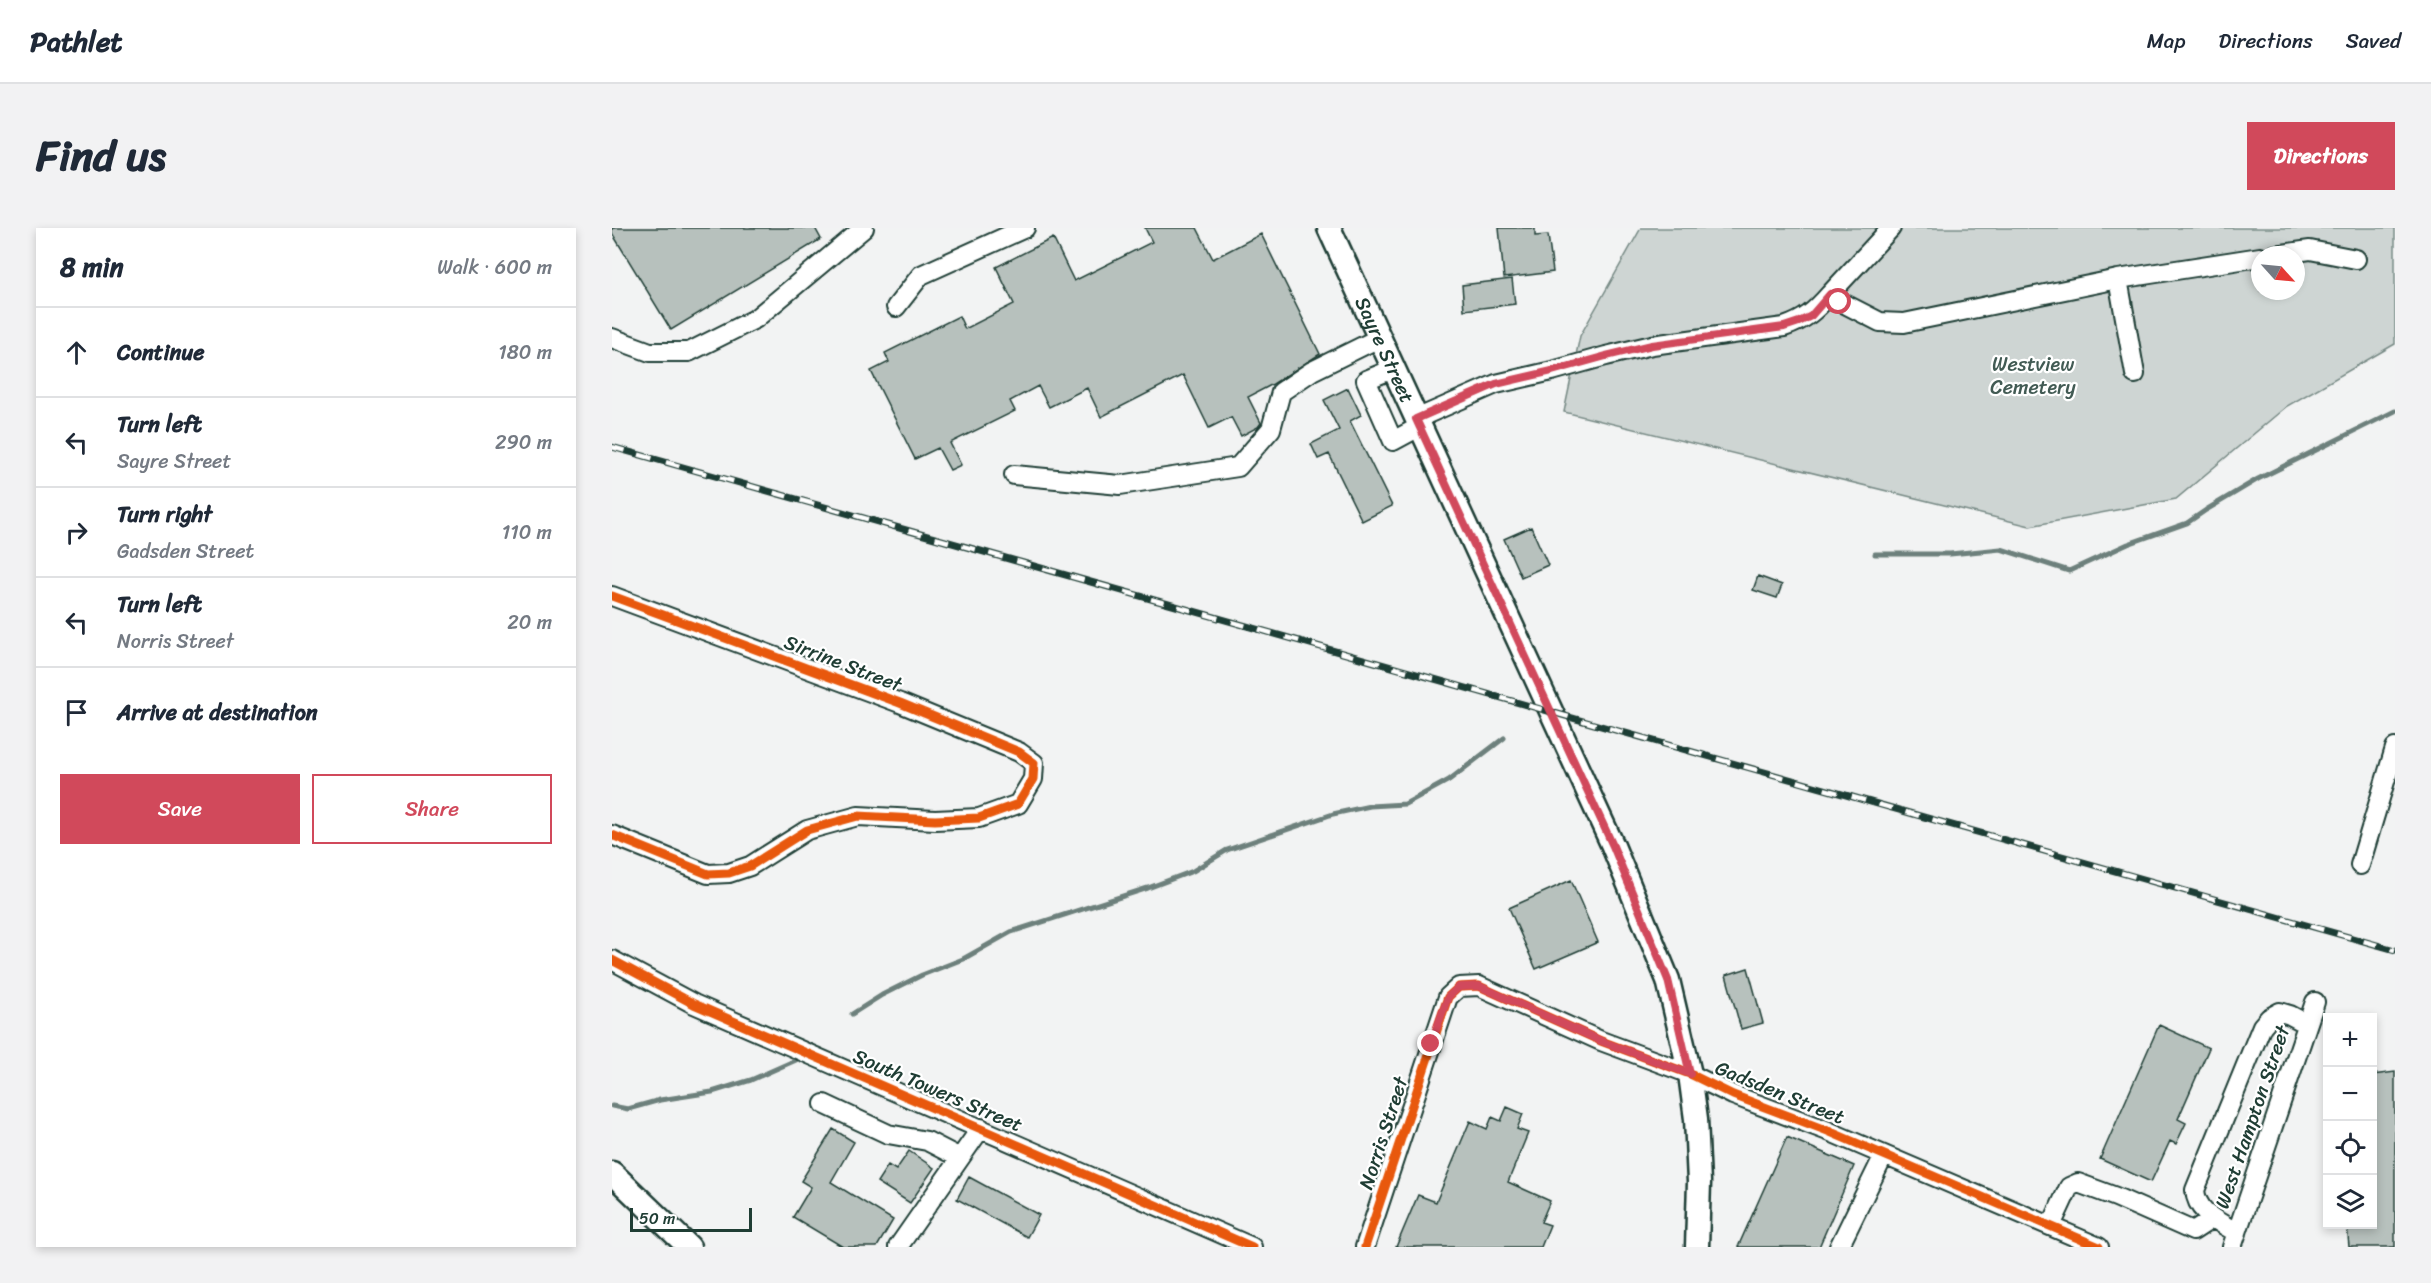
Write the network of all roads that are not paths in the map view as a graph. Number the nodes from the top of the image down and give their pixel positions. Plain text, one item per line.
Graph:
1 (864, 228) edge
2 (1025, 228) edge
3 (1329, 228) edge
4 (1891, 228) edge
5 (2305, 251) edge
6 (2251, 258) edge
7 (2356, 259) dead end
8 (2118, 279) junction
9 (1830, 294) junction
10 (896, 307) dead end
11 (612, 338) edge
12 (1379, 339) junction
13 (1393, 369) junction
14 (2135, 374) dead end
15 (1417, 423) junction
16 (1014, 475) dead end
17 (612, 596) edge
18 (2395, 748) edge
19 (612, 836) edge
20 (2360, 865) dead end
21 (612, 960) edge
22 (1448, 997) joint
23 (2315, 1002) dead end
24 (2307, 1024) junction
25 (1690, 1074) junction
26 (824, 1104) dead end
27 (981, 1128) junction
28 (1884, 1155) junction
29 (960, 1158) junction
30 (612, 1173) edge
31 (2213, 1218) junction
32 (2051, 1226) junction
33 (2235, 1240) edge
34 (689, 1247) edge
35 (898, 1247) edge
36 (1252, 1247) edge
37 (1365, 1247) edge
38 (1697, 1247) edge
39 (1839, 1247) edge
40 (2099, 1247) edge

1 - 11 street
2 - 10 street
3 - 12 main road, Sayre Street
4 - 9 street
5 - 7 street
6 - 8 street
8 - 9 street
8 - 14 street
9 - 15 street
12 - 13 main road, Sayre Street
12 - 16 street
13 - 15 main road, Sayre Street
13 - 15 street
15 - 25 main road, Sayre Street
17 - 19 street, Sirrine Street
18 - 20 street
21 - 27 street, South Towers Street
22 - 25 street, Gadsden Street
22 - 37 street, Norris Street
23 - 24 street, West Hampton Street
24 - 31 street
24 - 33 street, West Hampton Street
25 - 28 street, Gadsden Street
25 - 38 main road, Sayre Street
26 - 29 street
27 - 29 street
27 - 36 street, South Towers Street
28 - 32 street, Gadsden Street
28 - 39 street
29 - 35 street
30 - 34 main road
31 - 32 street
31 - 33 street
32 - 40 street, Gadsden Street

